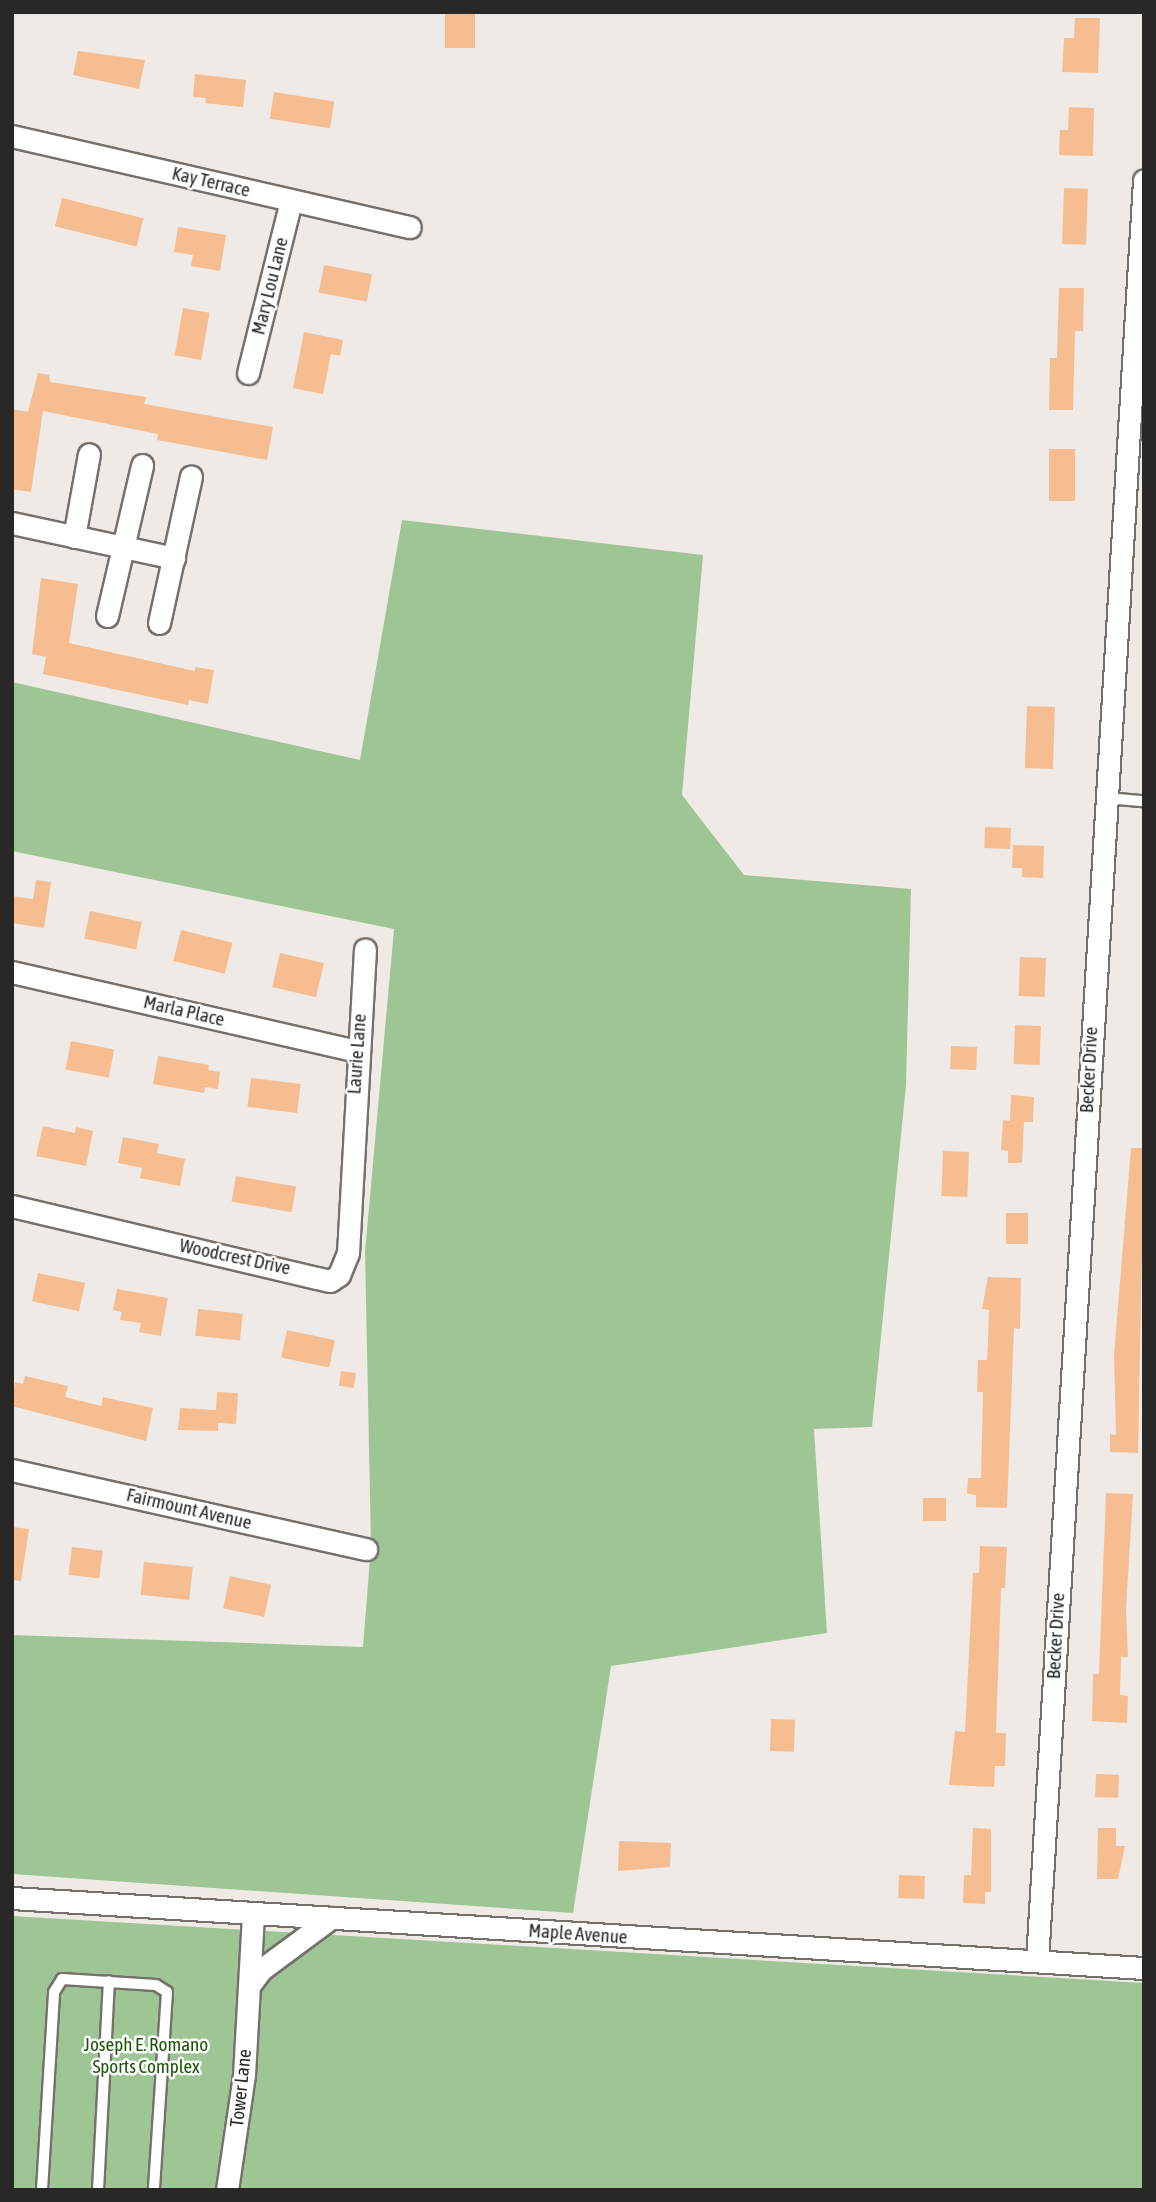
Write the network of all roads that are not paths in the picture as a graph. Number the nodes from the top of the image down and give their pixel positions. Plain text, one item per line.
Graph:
1 (12, 136) edge
2 (1144, 180) edge
3 (291, 200) junction
4 (410, 227) dead end
5 (248, 373) dead end
6 (89, 454) dead end
7 (142, 466) dead end
8 (191, 476) dead end
9 (12, 523) edge
10 (74, 537) junction
11 (122, 547) junction
12 (174, 558) junction
13 (107, 616) dead end
14 (159, 623) dead end
15 (1106, 798) junction
16 (1144, 801) edge
17 (365, 949) dead end
18 (12, 972) edge
19 (357, 1051) junction
20 (351, 1158) joint
21 (12, 1206) edge
22 (12, 1469) edge
23 (366, 1549) dead end
24 (12, 1898) edge
25 (253, 1913) junction
26 (331, 1918) junction
27 (1037, 1961) junction
28 (1144, 1968) edge
29 (109, 1982) junction
30 (249, 1986) junction
31 (42, 2190) edge
32 (98, 2190) edge
33 (154, 2190) edge
34 (227, 2190) edge

1 - 3 street, Kay Terrace
2 - 15 street, Becker Drive
3 - 4 street, Kay Terrace
3 - 5 street, Mary Lou Lane
6 - 10 street
7 - 11 street
8 - 12 street
9 - 10 street
10 - 11 street
11 - 12 street
11 - 13 street
12 - 14 street
15 - 16 lane
15 - 27 street, Becker Drive
17 - 19 street, Laurie Lane
18 - 19 street, Marla Place
19 - 20 street, Laurie Lane
20 - 21 street, Woodcrest Drive
22 - 23 street, Fairmount Avenue
24 - 25 street, Maple Avenue
25 - 26 street, Maple Avenue
25 - 30 street, Tower Lane
26 - 27 street, Maple Avenue
26 - 30 street
27 - 28 street, Maple Avenue
29 - 31 lane
29 - 32 lane
29 - 33 lane
30 - 34 street, Tower Lane

